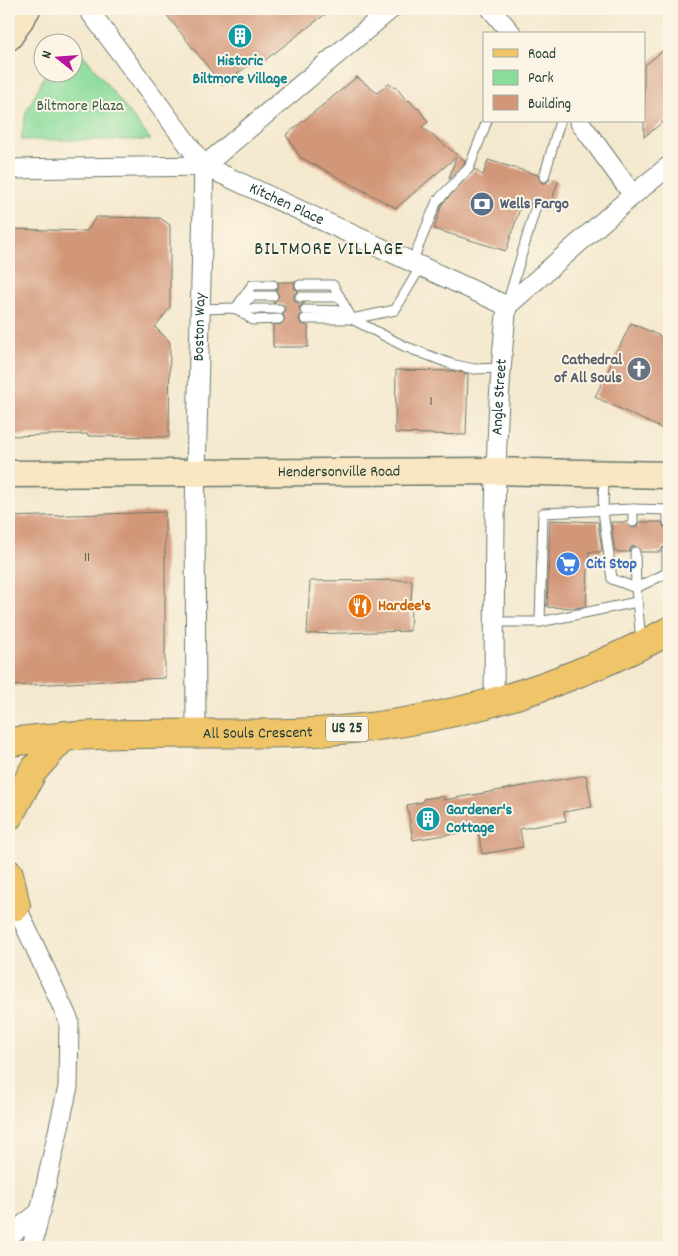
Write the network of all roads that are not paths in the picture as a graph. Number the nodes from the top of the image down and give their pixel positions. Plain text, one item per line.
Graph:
1 (27, 9) edge
2 (88, 9) edge
3 (391, 9) edge
4 (490, 9) edge
5 (510, 32) edge
6 (9, 37) edge
7 (486, 122) edge
8 (560, 122) edge
9 (580, 122) edge
10 (204, 166) junction
11 (669, 166) edge
12 (9, 169) edge
13 (544, 177) dead end
14 (633, 195) junction
15 (536, 206) dead end
16 (417, 264) junction
17 (273, 285) dead end
18 (300, 285) dead end
19 (273, 296) dead end
20 (300, 297) dead end
21 (340, 297) junction
22 (507, 306) junction
23 (236, 308) junction
24 (200, 309) junction
25 (279, 309) dead end
26 (305, 310) dead end
27 (347, 311) junction
28 (279, 319) dead end
29 (305, 320) dead end
30 (352, 320) junction
31 (500, 368) junction
32 (495, 471) junction
33 (196, 472) junction
34 (604, 473) junction
35 (9, 474) edge
36 (669, 476) edge
37 (633, 509) junction
38 (668, 510) edge
39 (604, 511) junction
40 (633, 522) dead end
41 (668, 522) dead end
42 (635, 552) dead end
43 (667, 552) dead end
44 (668, 572) edge
45 (636, 588) junction
46 (637, 602) junction
47 (494, 622) junction
48 (540, 622) junction
49 (669, 632) edge
50 (641, 646) junction
51 (494, 703) junction
52 (196, 732) junction
53 (65, 735) junction
54 (9, 742) edge
55 (9, 816) edge
56 (9, 874) edge
57 (12, 903) edge
58 (40, 1210) junction
59 (9, 1236) edge
60 (32, 1247) edge

1 - 6 main road
2 - 10 street
3 - 10 street
4 - 5 street
7 - 16 lane
8 - 13 lane
9 - 14 street
10 - 12 street
10 - 16 street, Kitchen Place
10 - 24 street, Boston Way
11 - 14 street
14 - 22 street
15 - 22 lane
16 - 22 street, Kitchen Place
16 - 30 lane
17 - 23 lane
18 - 21 lane
19 - 23 lane
20 - 21 lane
21 - 27 lane
22 - 31 street, Angle Street
23 - 24 lane
23 - 25 lane
23 - 28 lane
24 - 33 street, Boston Way
26 - 27 lane
27 - 30 lane
29 - 30 lane
30 - 31 lane
31 - 32 street, Angle Street
32 - 33 main road, Hendersonville Road
32 - 34 main road, Hendersonville Road
32 - 47 street, Angle Street
33 - 35 main road, Hendersonville Road
33 - 52 street, Boston Way
34 - 36 main road, Hendersonville Road
34 - 39 lane
37 - 38 lane
37 - 39 lane
37 - 40 lane
38 - 41 lane
39 - 45 lane
39 - 48 lane
42 - 45 lane
43 - 44 lane
44 - 45 lane
45 - 46 lane
46 - 48 lane
46 - 50 lane
47 - 48 lane
47 - 51 street, Angle Street
49 - 50 main road, All Souls Crescent / US 25
50 - 51 main road, All Souls Crescent / US 25
51 - 52 main road, All Souls Crescent / US 25
52 - 53 main road, All Souls Crescent / US 25
53 - 54 main road, All Souls Crescent / US 25
53 - 55 main road
56 - 57 main road
57 - 58 street
58 - 59 street
58 - 60 street

